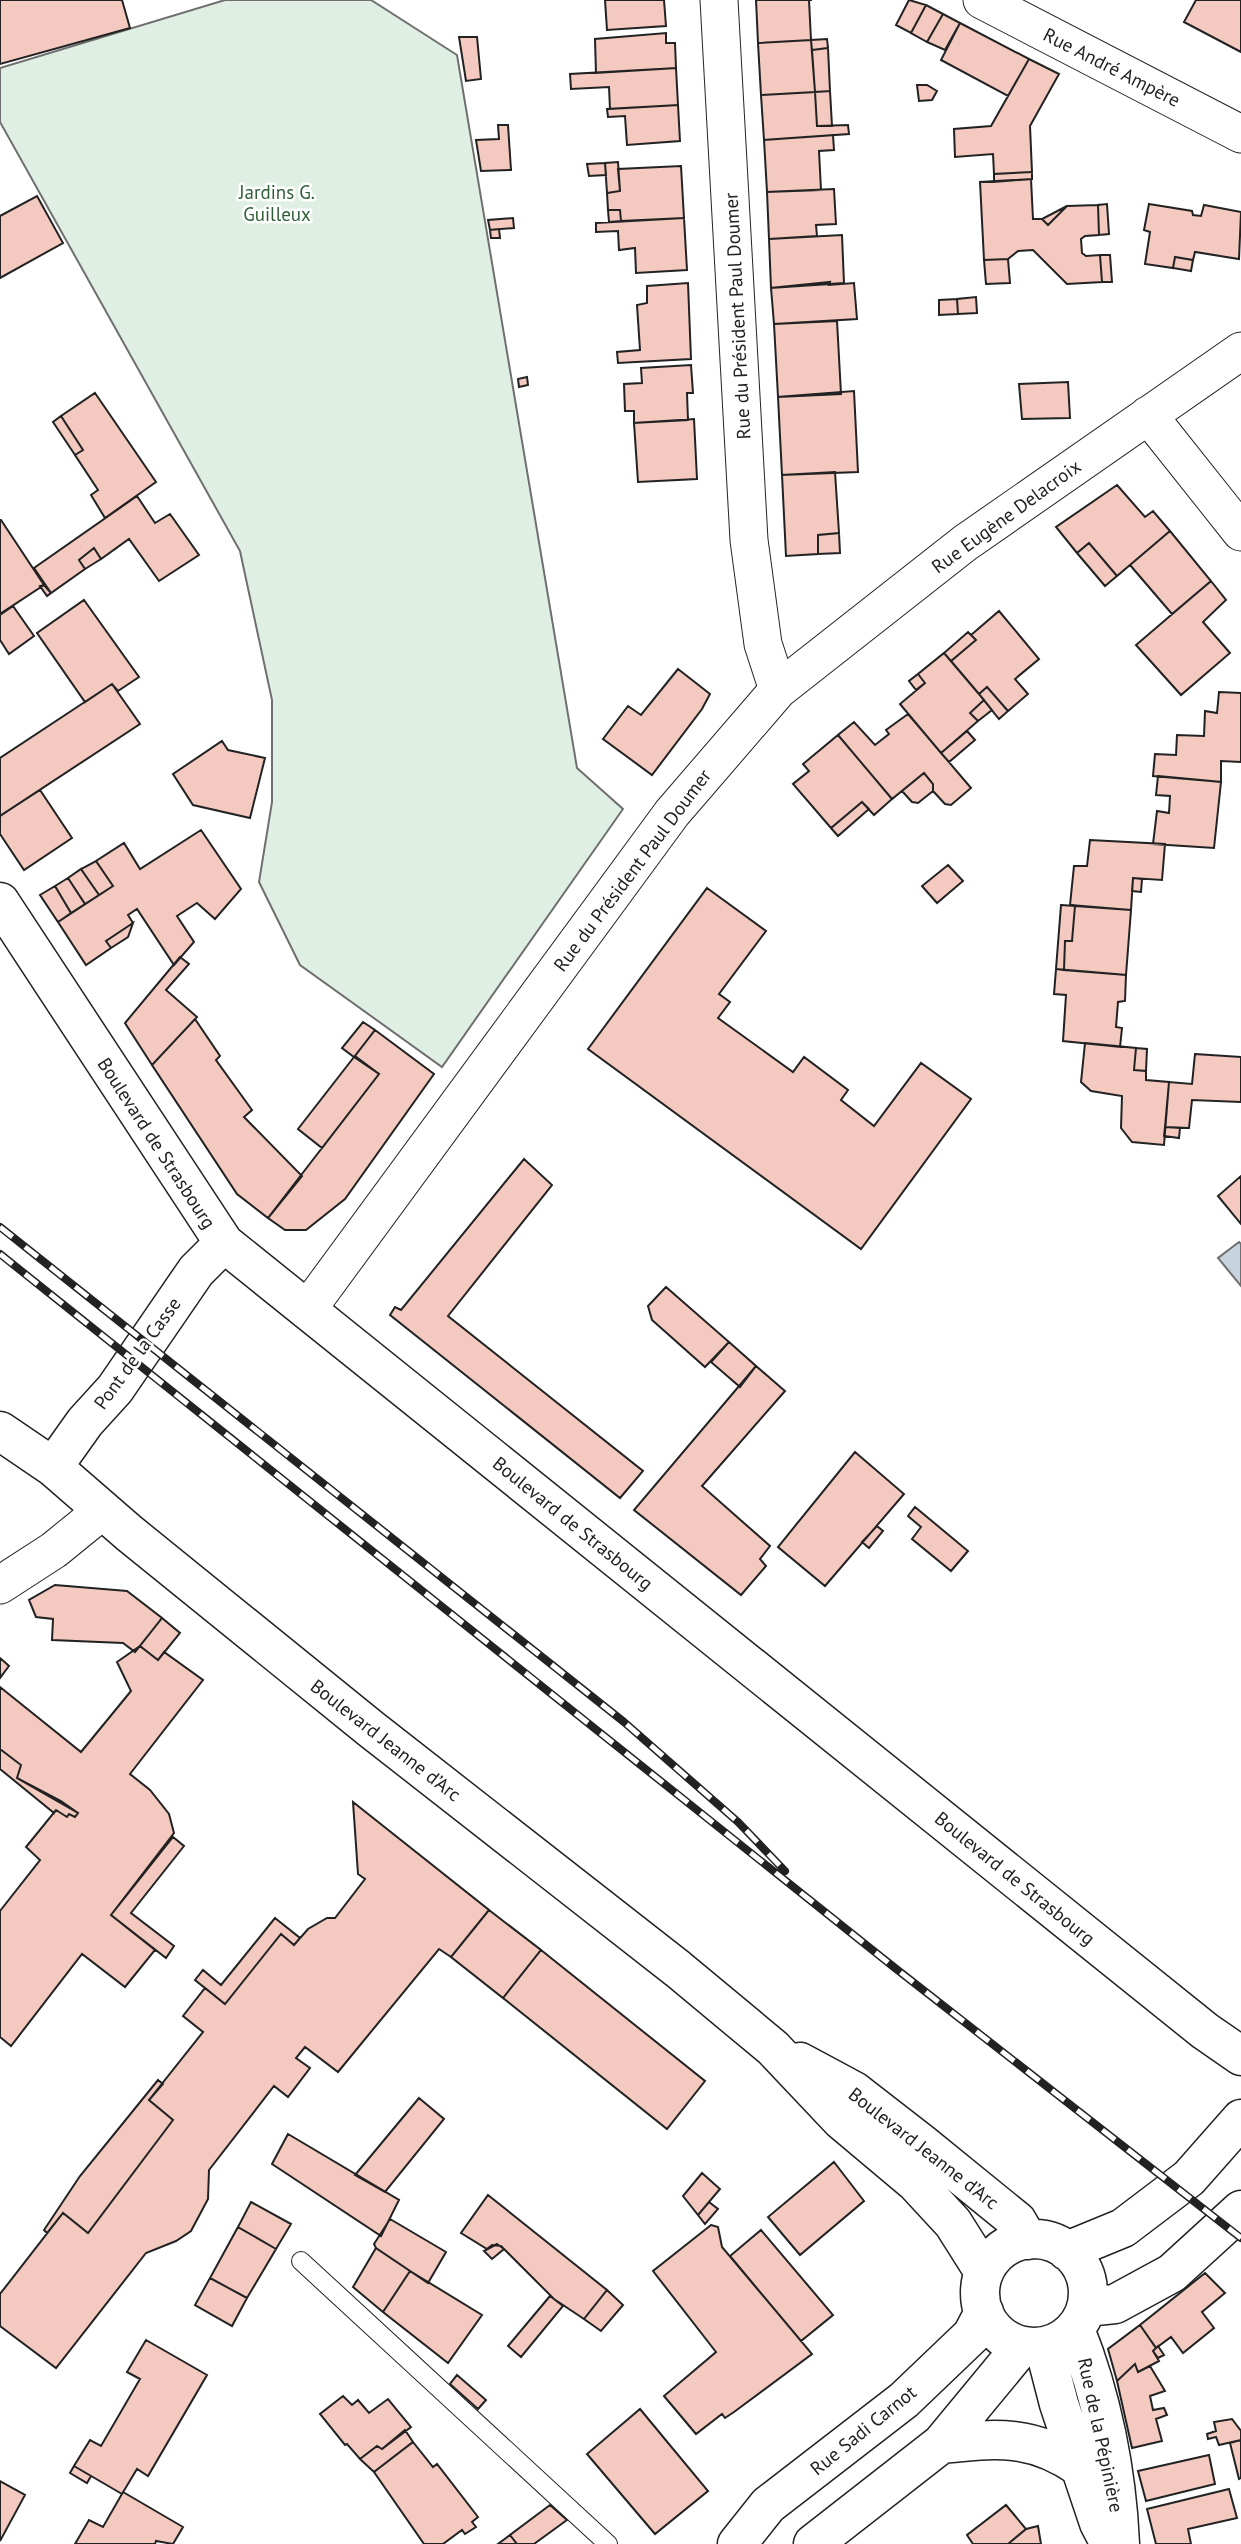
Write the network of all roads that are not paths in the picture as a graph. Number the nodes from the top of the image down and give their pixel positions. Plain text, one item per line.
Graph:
1 (719, 0) edge
2 (982, 0) edge
3 (1241, 134) edge
4 (1241, 351) edge
5 (1148, 415) junction
6 (1241, 532) edge
7 (778, 690) junction
8 (0, 902) edge
9 (224, 1243) junction
10 (307, 1310) junction
11 (0, 1431) edge
12 (53, 1467) junction
13 (102, 1511) junction
14 (0, 1585) edge
15 (773, 2048) junction
16 (1241, 2056) edge
17 (1241, 2086) edge
18 (1241, 2117) edge
19 (1241, 2210) edge
20 (1028, 2240) junction
21 (1067, 2251) junction
22 (301, 2261) dead end
23 (984, 2272) junction
24 (984, 2312) junction
25 (1057, 2332) junction
26 (942, 2444) junction
27 (1081, 2468) junction
28 (608, 2544) edge
29 (737, 2544) edge
30 (813, 2544) edge
31 (1110, 2544) edge
32 (1120, 2544) edge

1 - 7 street, Rue du Président Paul Doumer
2 - 3 street, Rue André Ampère
4 - 5 street, Rue Eugène Delacroix
5 - 6 street
5 - 7 street, Rue Eugène Delacroix
7 - 10 street, Rue du Président Paul Doumer
8 - 9 main road, Boulevard de Strasbourg
9 - 10 main road, Boulevard de Strasbourg
9 - 12 main road, Pont de la Casse
10 - 16 main road, Boulevard de Strasbourg
11 - 12 main road, Boulevard Jeanne d’Arc
12 - 13 main road, Boulevard Jeanne d’Arc
13 - 14 street
13 - 15 main road, Boulevard Jeanne d’Arc
15 - 20 main road, Boulevard Jeanne d’Arc
15 - 23 main road, Boulevard Jeanne d’Arc
17 - 18 main road
18 - 21 main road
19 - 25 main road
20 - 21 main road
20 - 23 main road
21 - 25 main road
22 - 28 lane
23 - 24 main road
24 - 25 main road
24 - 29 main road, Rue Sadi Carnot
25 - 26 main road
25 - 27 main road, Rue de la Pépinière
25 - 32 main road, Rue de la Pépinière
26 - 27 main road
26 - 30 main road
27 - 31 main road, Rue de la Pépinière

